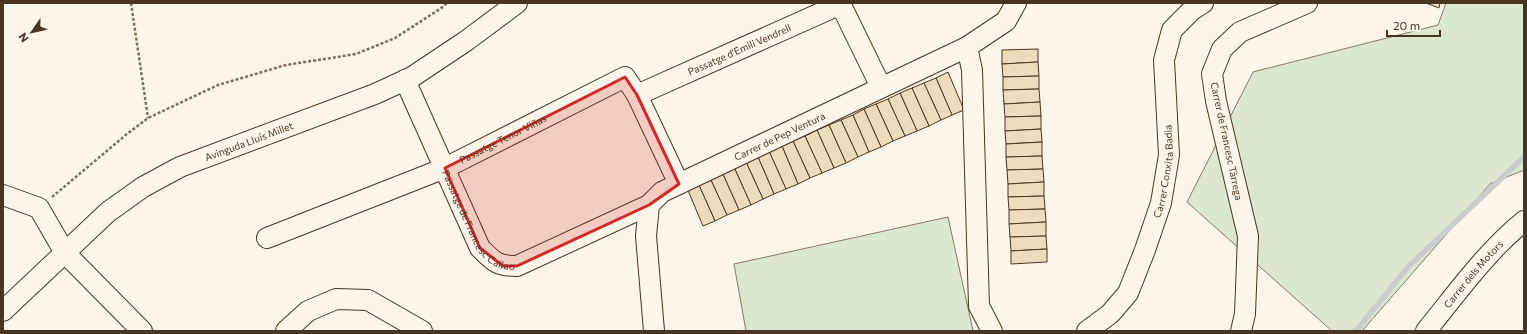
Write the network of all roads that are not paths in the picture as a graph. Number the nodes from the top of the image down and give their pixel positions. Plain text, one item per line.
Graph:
1 (517, 3) edge
2 (1016, 3) edge
3 (1203, 3) edge
4 (841, 4) edge
5 (1304, 4) edge
6 (967, 47) junction
7 (405, 80) junction
8 (881, 87) junction
9 (637, 95) junction
10 (445, 168) junction
11 (679, 184) junction
12 (3, 195) edge
13 (648, 205) junction
14 (1524, 221) edge
15 (267, 238) dead end
16 (65, 253) junction
17 (3, 311) edge
18 (142, 331) edge
19 (286, 331) edge
20 (422, 331) edge
21 (654, 331) edge
22 (992, 331) edge
23 (1087, 331) edge
24 (1241, 331) edge
25 (1426, 331) edge

1 - 7 street, Avinguda Lluís Millet
2 - 6 street, Carrer de Pep Ventura
3 - 23 street, Carrer Conxita Badia
4 - 8 street
4 - 9 street, Passatge d'Emili Vendrell
5 - 24 street, Carrer de Francesc Tàrrega
6 - 8 street, Carrer de Pep Ventura
6 - 22 street
7 - 10 street, Passatge de Francesc Callao
7 - 16 street, Avinguda Lluís Millet
8 - 11 street, Carrer de Pep Ventura
9 - 10 street, Passatge Tenor Viñas
9 - 11 street, Passatge Tenor Viñas
10 - 13 street, Passatge de Francesc Callao
10 - 15 street, Passatge Tenor Viñas
11 - 13 street, Carrer de Pep Ventura
12 - 16 street
13 - 21 street
14 - 25 street, Carrer dels Motors
16 - 17 street, Avinguda Lluís Millet
16 - 18 street
19 - 20 street

